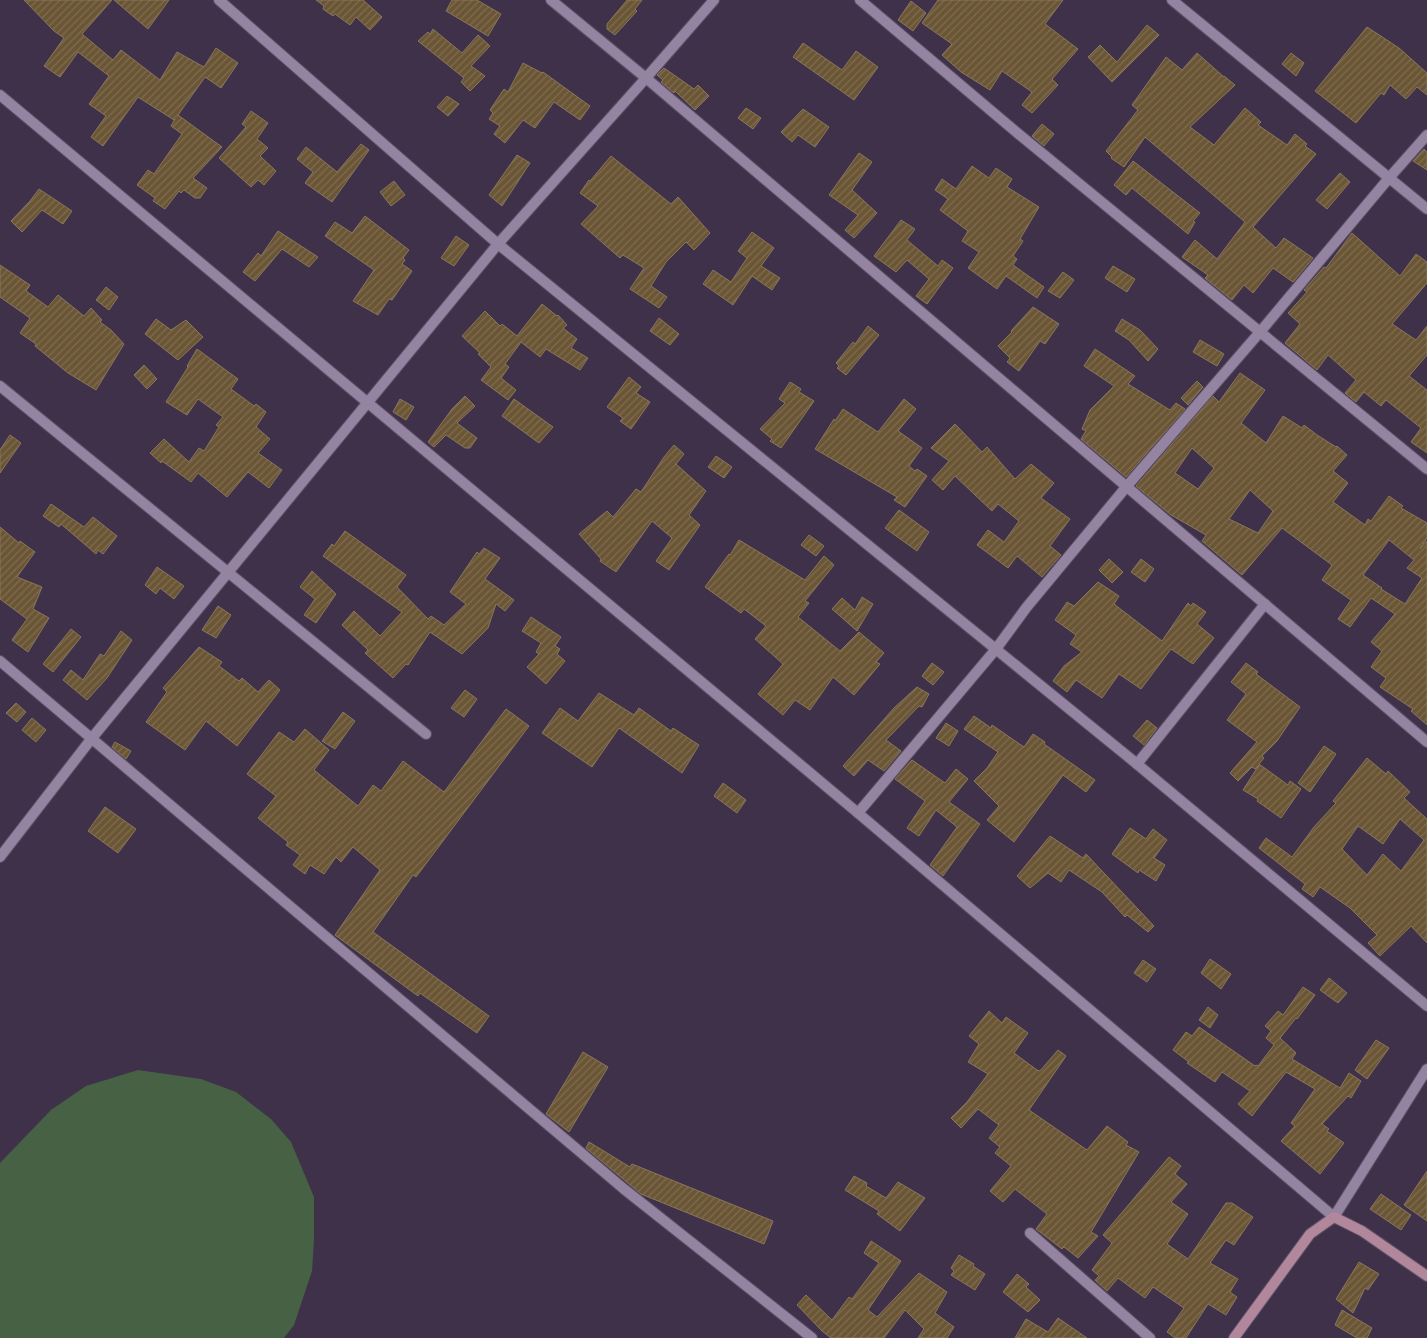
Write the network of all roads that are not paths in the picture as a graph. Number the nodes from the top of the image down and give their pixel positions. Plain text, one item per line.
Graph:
1 (219, 0) edge
2 (551, 0) edge
3 (714, 0) edge
4 (860, 0) edge
5 (1172, 0) edge
6 (646, 78) junction
7 (0, 95) edge
8 (1427, 135) edge
9 (1389, 178) junction
10 (1427, 209) edge
11 (498, 244) junction
12 (1260, 332) junction
13 (0, 386) edge
14 (368, 404) junction
15 (1427, 469) edge
16 (1127, 486) junction
17 (229, 572) junction
18 (1265, 604) junction
19 (996, 649) junction
20 (0, 660) edge
21 (426, 734) dead end
22 (92, 738) junction
23 (1427, 742) edge
24 (1137, 764) junction
25 (858, 812) junction
26 (0, 858) edge
27 (1427, 1006) edge
28 (1427, 1069) edge
29 (1334, 1217) junction
30 (1030, 1233) dead end
31 (1427, 1276) edge
32 (812, 1338) edge
33 (1150, 1338) edge
34 (1234, 1338) edge

1 - 11 street
2 - 6 street
3 - 6 street
4 - 12 street
5 - 9 street
6 - 11 street
6 - 16 street
7 - 14 street
8 - 9 street
9 - 10 street
9 - 12 street
11 - 14 street
11 - 19 street
12 - 15 street
12 - 16 street
13 - 17 street
14 - 17 street
14 - 25 street
16 - 18 street
16 - 19 street
17 - 21 street
17 - 22 street
18 - 23 street
18 - 24 street
19 - 24 street
19 - 25 street
20 - 22 street
22 - 26 street
22 - 32 street
24 - 27 street
25 - 29 street
28 - 29 street
29 - 31 street
29 - 34 street
30 - 33 street

